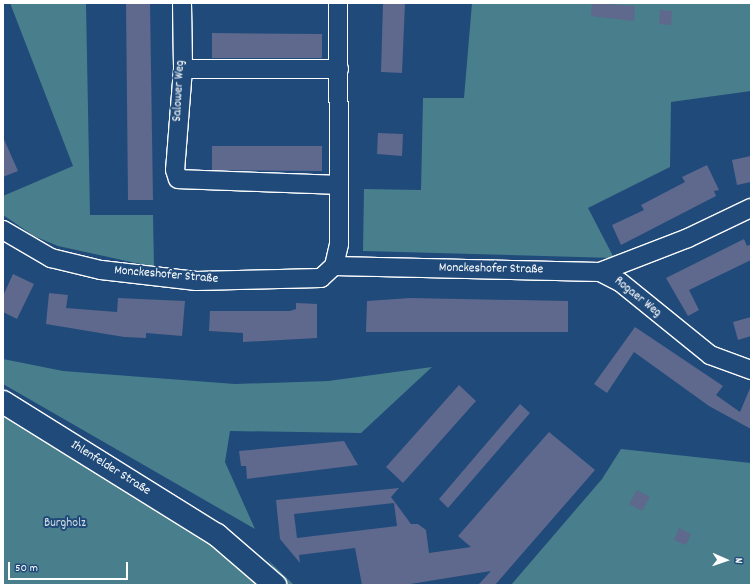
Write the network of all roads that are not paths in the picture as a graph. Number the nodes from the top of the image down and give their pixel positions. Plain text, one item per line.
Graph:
1 (182, 3) edge
2 (338, 3) edge
3 (183, 69) junction
4 (339, 69) junction
5 (340, 185) junction
6 (751, 208) edge
7 (3, 230) edge
8 (334, 266) junction
9 (600, 272) junction
10 (751, 370) edge
11 (3, 402) edge
12 (275, 585) edge

1 - 3 street, Salower Weg
2 - 4 street
3 - 4 street
3 - 5 street, Salower Weg
4 - 5 street
5 - 8 street
6 - 9 street, Rogaer Weg
7 - 8 street, Monckeshofer Straße
8 - 9 street, Monckeshofer Straße
9 - 10 street, Rogaer Weg
11 - 12 main road, Ihlenfelder Straße

